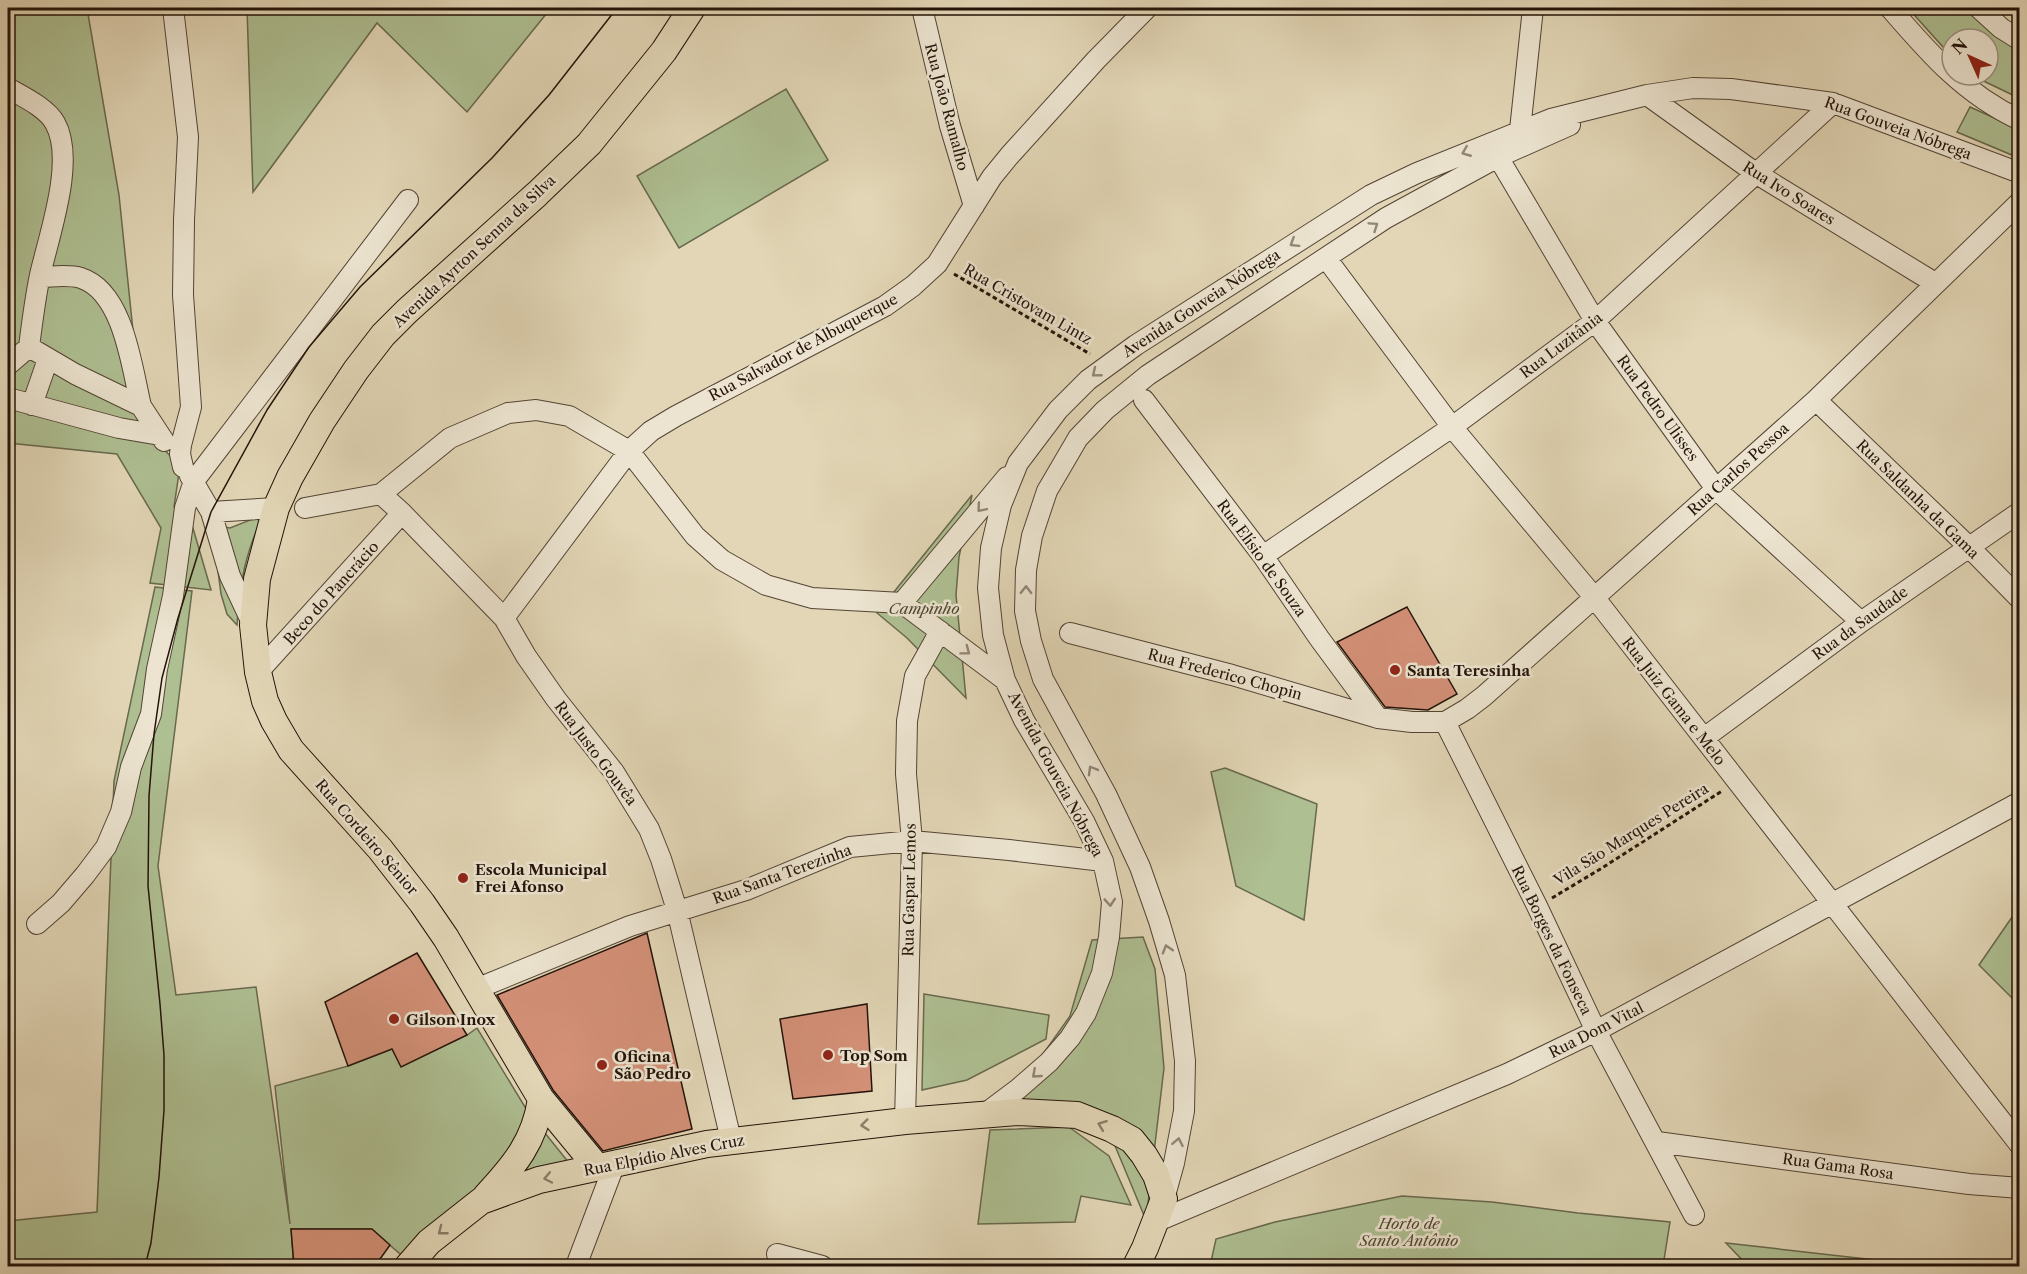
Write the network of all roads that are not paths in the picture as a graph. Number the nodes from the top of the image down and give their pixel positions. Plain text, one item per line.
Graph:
1 (172, 8) edge
2 (692, 8) edge
3 (922, 8) edge
4 (1147, 8) edge
5 (1533, 8) edge
6 (1890, 8) edge
7 (1979, 8) edge
8 (2019, 40) edge
9 (8, 88) edge
10 (1640, 98) junction
11 (1833, 103) junction
12 (2019, 120) edge
13 (1520, 130) junction
14 (1498, 157) junction
15 (2019, 173) edge
16 (1757, 174) junction
17 (408, 200) dead end
18 (2019, 202) edge
19 (974, 206) junction
20 (1326, 258) junction
21 (39, 277) junction
22 (1935, 283) junction
23 (1595, 321) junction
24 (29, 347) junction
25 (48, 359) junction
26 (8, 365) edge
27 (8, 398) edge
28 (1144, 400) dead end
29 (1816, 400) junction
30 (32, 405) junction
31 (141, 406) junction
32 (1452, 427) junction
33 (160, 435) junction
34 (629, 451) junction
35 (1018, 463) junction
36 (189, 474) junction
37 (1716, 489) junction
38 (381, 494) junction
39 (276, 508) junction
40 (305, 508) dead end
41 (211, 512) junction
42 (2019, 512) edge
43 (402, 513) junction
44 (1968, 546) junction
45 (1263, 556) junction
46 (1594, 597) junction
47 (2019, 599) edge
48 (902, 603) junction
49 (504, 618) junction
50 (1861, 622) junction
51 (253, 625) junction
52 (940, 631) junction
53 (1070, 633) dead end
54 (258, 672) junction
55 (1005, 680) junction
56 (1378, 718) junction
57 (1445, 722) junction
58 (1704, 738) junction
59 (2019, 801) edge
60 (912, 841) junction
61 (1103, 861) junction
62 (1831, 904) junction
63 (677, 910) junction
64 (38, 924) dead end
65 (477, 990) junction
66 (1596, 1032) junction
67 (541, 1099) junction
68 (986, 1113) junction
69 (905, 1121) junction
70 (731, 1140) junction
71 (1657, 1142) junction
72 (2019, 1145) edge
73 (606, 1165) junction
74 (2019, 1188) edge
75 (481, 1201) junction
76 (1160, 1210) junction
77 (1694, 1215) dead end
78 (777, 1254) dead end
79 (408, 1266) edge
80 (576, 1266) edge
81 (822, 1266) edge
82 (1136, 1266) edge

1 - 36 street
2 - 39 main road, Avenida Ayrton Senna da Silva
3 - 19 street, Rua João Ramalho
4 - 19 street, Rua Salvador de Albuquerque
5 - 13 street
6 - 12 street
7 - 8 street
9 - 21 street
10 - 11 street, Rua Gouveia Nóbrega
10 - 13 street, Rua Gouveia Nóbrega
10 - 14 street, Rua Gouveia Nóbrega
10 - 16 street, Rua Ivo Soares
11 - 15 street, Rua Gouveia Nóbrega
11 - 16 street, Rua Luzitânia
13 -> 35 street, Avenida Gouveia Nóbrega
20 -> 14 street, Rua Gouveia Nóbrega
14 - 23 street, Rua Pedro Ulisses
16 - 22 street, Rua Ivo Soares
16 - 23 street, Rua Luzitânia
17 - 36 street
18 - 22 street, Rua Carlos Pessoa
19 - 34 street, Rua Salvador de Albuquerque
20 - 32 street, Rua Juiz Gama e Melo
76 -> 20 street, Avenida Gouveia Nóbrega
21 - 24 street
21 - 31 street
22 - 29 street, Rua Carlos Pessoa
23 - 32 street, Rua Luzitânia
23 - 37 street, Rua Pedro Ulisses
24 - 25 street
24 - 26 street
25 - 30 street
25 - 31 street
27 - 30 street
28 - 45 street, Rua Elísio de Souza
29 - 37 street, Rua Carlos Pessoa
29 - 44 street, Rua Saldanha da Gama
30 - 33 street
31 - 33 street
32 - 45 street, Rua Luzitânia
32 - 46 street, Rua Juiz Gama e Melo
33 - 36 street
34 - 38 street
34 - 48 street
34 - 49 street, Rua Salvador de Albuquerque
35 -> 48 street
35 - 55 street, Avenida Gouveia Nóbrega
36 - 41 street
36 - 64 street
37 - 46 street, Rua Carlos Pessoa
37 - 50 street, Rua Pedro Ulisses
38 - 40 street
38 - 43 street, Rua Justo Gouvêa
39 - 41 street
39 - 51 main road, Rua Cordeiro Sênior
41 - 51 street
42 - 44 street, Rua da Saudade
43 - 49 street, Rua Justo Gouvêa
43 - 54 street, Beco do Pancrácio
44 - 47 street, Rua Saldanha da Gama
44 - 50 street, Rua da Saudade
45 - 56 street, Rua Elísio de Souza
46 - 57 street, Rua Carlos Pessoa
46 - 58 street, Rua Juiz Gama e Melo
48 - 52 street
49 - 63 street, Rua Justo Gouvêa
50 - 58 street, Rua da Saudade
51 - 54 main road, Rua Cordeiro Sênior
52 -> 55 street
52 - 60 street, Rua Gaspar Lemos
53 - 56 street, Rua Frederico Chopin
54 - 65 main road, Rua Cordeiro Sênior
55 - 61 street, Avenida Gouveia Nóbrega
56 - 57 street
57 - 66 street, Rua Borges da Fonseca
58 - 62 street, Rua Juiz Gama e Melo
59 - 62 street, Rua Dom Vital
60 - 61 street, Rua Santa Terezinha
60 - 63 street, Rua Santa Terezinha
60 - 69 street, Rua Gaspar Lemos
61 -> 68 street, Avenida Gouveia Nóbrega
62 - 66 street, Rua Dom Vital
62 - 72 street, Rua Juiz Gama e Melo
63 - 65 street, Rua Santa Terezinha
63 - 70 street, Rua Justo Gouvêa
65 - 67 main road, Rua Cordeiro Sênior
66 - 71 street, Rua Borges da Fonseca
66 - 76 street, Rua Dom Vital
67 - 73 main road, Rua Cordeiro Sênior
67 - 75 main road
68 - 69 main road, Rua Elpídio Alves Cruz
76 -> 68 main road
69 -> 70 main road, Rua Elpídio Alves Cruz
70 - 73 main road, Rua Elpídio Alves Cruz
71 - 74 street, Rua Gama Rosa
71 - 77 street, Rua Borges da Fonseca
73 -> 75 main road, Rua Elpídio Alves Cruz
73 - 80 street
75 -> 79 main road, Rua Elpídio Alves Cruz
76 - 82 main road
78 - 81 street

